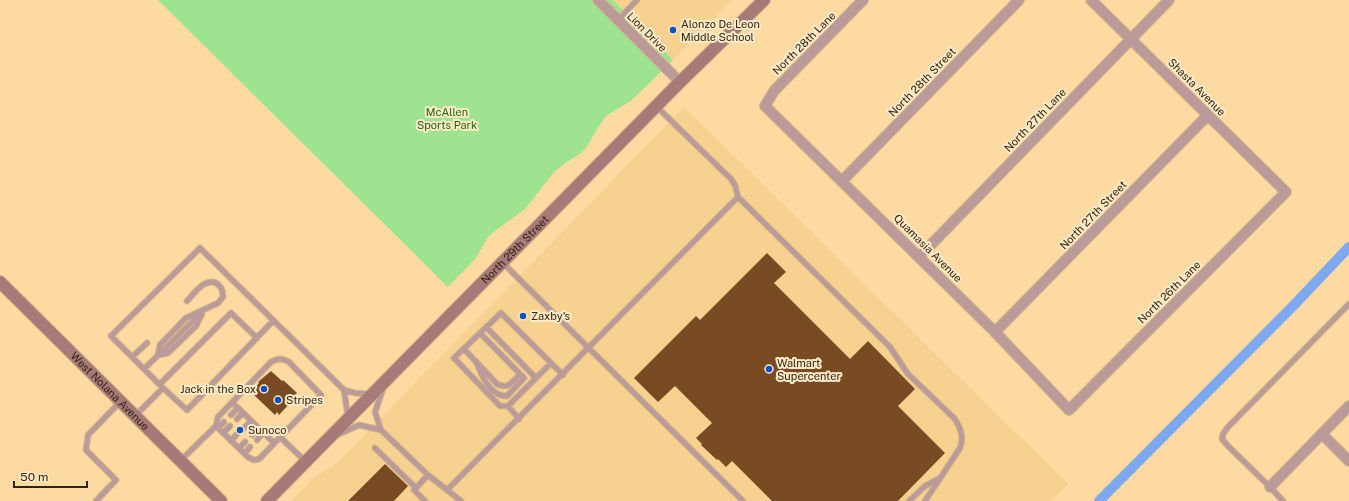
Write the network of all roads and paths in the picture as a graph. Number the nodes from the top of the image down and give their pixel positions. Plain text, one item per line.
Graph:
1 (598, 0) edge
2 (637, 0) edge
3 (764, 0) edge
4 (863, 0) edge
5 (1019, 0) edge
6 (1091, 0) edge
7 (1169, 0) edge
8 (618, 20) junction
9 (1130, 39) junction
10 (680, 82) junction
11 (656, 106) junction
12 (766, 106) joint
13 (1208, 115) junction
14 (842, 180) junction
15 (1286, 192) joint
16 (738, 197) junction
17 (919, 257) junction
18 (502, 262) junction
19 (0, 282) edge
20 (187, 302) dead end
21 (1349, 304) edge
22 (273, 321) junction
23 (486, 327) junction
24 (995, 332) junction
25 (480, 333) junction
26 (257, 338) junction
27 (147, 342) dead end
28 (589, 348) junction
29 (464, 349) junction
30 (132, 357) junction
31 (476, 361) junction
32 (550, 363) junction
33 (144, 369) junction
34 (520, 374) junction
35 (563, 375) junction
36 (536, 378) junction
37 (386, 381) junction
38 (162, 386) junction
39 (344, 390) junction
40 (372, 394) junction
41 (121, 402) junction
42 (233, 403) junction
43 (508, 406) junction
44 (1349, 406) edge
45 (238, 408) junction
46 (1069, 410) joint
47 (243, 413) junction
48 (231, 415) dead end
49 (136, 416) junction
50 (237, 419) dead end
51 (519, 419) junction
52 (348, 420) junction
53 (251, 421) junction
54 (224, 422) dead end
55 (230, 426) dead end
56 (217, 427) junction
57 (244, 428) dead end
58 (258, 428) junction
59 (381, 430) junction
60 (223, 433) junction
61 (264, 433) junction
62 (237, 434) dead end
63 (1322, 434) junction
64 (252, 435) dead end
65 (280, 437) junction
66 (329, 439) junction
67 (257, 440) dead end
68 (231, 441) junction
69 (245, 442) dead end
70 (274, 443) junction
71 (250, 447) dead end
72 (239, 448) junction
73 (375, 448) dead end
74 (245, 453) junction
75 (180, 461) junction
76 (1349, 461) edge
77 (306, 462) junction
78 (428, 475) junction
79 (941, 477) junction
80 (1270, 487) junction
81 (416, 488) junction
82 (447, 490) junction
83 (96, 501) edge
84 (221, 501) edge
85 (267, 501) edge
86 (425, 501) edge
87 (461, 501) edge
88 (743, 501) edge
89 (909, 501) edge
90 (925, 501) edge
91 (1283, 501) edge

1 - 8 street, Lion Drive
2 - 8 lane
3 - 10 street, North 29th Street
4 - 12 street, North 28th Lane
5 - 14 street, North 28th Street
6 - 9 street, Shasta Avenue
7 - 9 street, North 27th Lane
8 - 10 street, Lion Drive
9 - 13 street, Shasta Avenue
9 - 17 street, North 27th Lane
10 - 11 street, North 29th Street
11 - 16 lane
11 - 18 street, North 29th Street
12 - 14 street, Quamasia Avenue
13 - 15 street, Shasta Avenue
13 - 24 street, North 27th Street
14 - 17 street, Quamasia Avenue
15 - 46 street, North 26th Lane
16 - 28 lane
16 - 79 lane
17 - 24 street, Quamasia Avenue
18 - 28 lane
18 - 37 street, North 29th Street
19 - 41 street, West Nolana Avenue
20 - 33 lane
21 - 80 lane
22 - 26 lane
22 - 30 lane
22 - 39 lane
23 - 25 lane
23 - 32 lane
23 - 36 lane
24 - 46 street, Quamasia Avenue
25 - 29 lane
25 - 34 lane
26 - 38 lane
26 - 38 lane
27 - 30 lane
28 - 35 lane
28 - 88 lane
29 - 31 lane
29 - 43 lane
30 - 33 lane
31 - 34 lane
31 - 34 lane
32 - 35 lane
32 - 36 lane
33 - 38 lane
35 - 51 lane
36 - 43 lane
37 - 40 street, North 29th Street
37 - 59 lane
38 - 49 lane
39 - 40 lane
39 - 52 lane
40 - 52 street, North 29th Street
41 - 49 street, West Nolana Avenue
41 - 83 lane
42 - 45 lane
42 - 56 lane
42 - 65 lane
43 - 51 lane
44 - 63 street
45 - 47 lane
45 - 48 lane
47 - 50 lane
47 - 53 lane
49 - 75 street, West Nolana Avenue
51 - 82 lane
52 - 66 street, North 29th Street
53 - 57 lane
53 - 58 lane
54 - 56 lane
55 - 60 lane
56 - 60 lane
56 - 75 lane
58 - 61 lane
58 - 64 lane
59 - 66 lane
59 - 78 lane
60 - 68 lane
61 - 67 lane
61 - 70 lane
62 - 68 lane
63 - 76 street
63 - 80 street
65 - 70 lane
65 - 77 lane
66 - 77 street, North 29th Street
68 - 72 lane
69 - 72 lane
70 - 74 lane
71 - 74 lane
72 - 74 lane
73 - 81 lane
75 - 84 street, West Nolana Avenue
77 - 85 street, North 29th Street
78 - 81 lane
78 - 82 lane
79 - 89 lane
79 - 90 lane
80 - 91 lane
81 - 86 lane
82 - 87 lane

